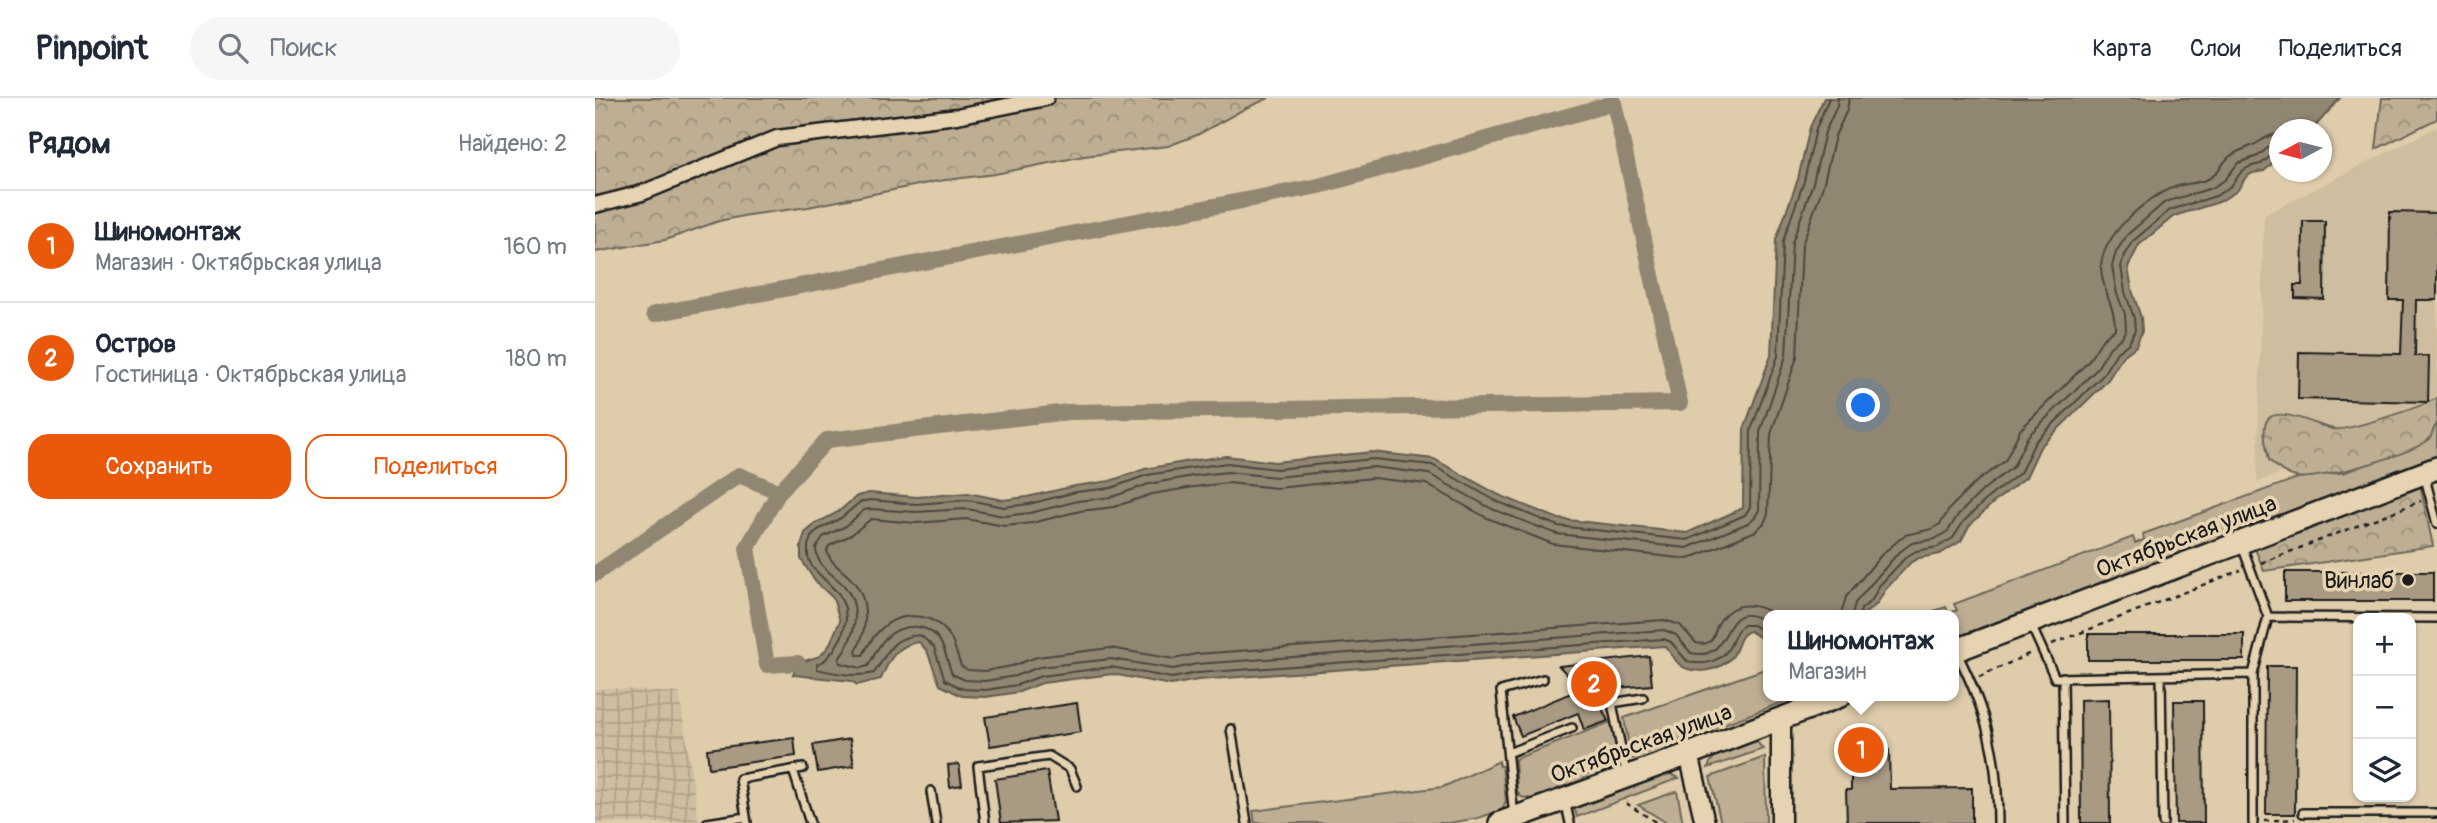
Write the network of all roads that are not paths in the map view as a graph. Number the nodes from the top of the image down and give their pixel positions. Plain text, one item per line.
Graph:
1 (1046, 98) edge
2 (595, 205) edge
3 (2430, 470) edge
4 (2437, 524) edge
5 (2241, 543) junction
6 (2268, 617) junction
7 (2437, 618) edge
8 (2030, 623) junction
9 (1959, 650) edge
10 (1959, 658) edge
11 (2253, 674) junction
12 (2161, 676) junction
13 (2063, 677) junction
14 (1543, 679) dead end
15 (1643, 698) dead end
16 (1827, 701) edge
17 (1781, 719) junction
18 (1572, 728) dead end
19 (1231, 729) dead end
20 (1508, 752) junction
21 (1689, 754) junction
22 (803, 768) dead end
23 (793, 770) junction
24 (1627, 777) junction
25 (1077, 786) dead end
26 (931, 791) dead end
27 (1565, 800) junction
28 (2303, 813) road end
29 (2437, 813) edge
30 (747, 820) edge
31 (1507, 820) edge
32 (2253, 822) edge
33 (707, 823) edge
34 (810, 823) edge
35 (936, 823) edge
36 (985, 823) edge
37 (1247, 823) edge
38 (1570, 823) edge
39 (1705, 823) edge
40 (1781, 823) edge
41 (1998, 823) edge
42 (2065, 823) edge
43 (2163, 823) edge

1 - 2 street
3 - 4 lane
3 - 5 main road, Октябрьская улица
5 - 6 lane
5 - 8 main road, Октябрьская улица
6 - 7 lane
6 - 11 lane
8 - 9 main road, Октябрьская улица
8 - 13 lane
10 - 41 lane
11 - 12 lane
11 - 32 lane
12 - 13 lane
12 - 43 lane
13 - 42 lane
14 - 20 lane
15 - 24 lane
16 - 17 main road, Октябрьская улица
17 - 21 main road, Октябрьская улица
17 - 40 street
18 - 20 lane
19 - 37 lane
20 - 31 lane
21 - 24 main road, Октябрьская улица
21 - 39 street
22 - 23 lane
23 - 30 lane
23 - 34 lane
24 - 27 main road, Октябрьская улица
25 - 36 lane
26 - 35 lane
27 - 31 main road, Октябрьская улица
27 - 38 lane
28 - 29 lane
30 - 33 lane

